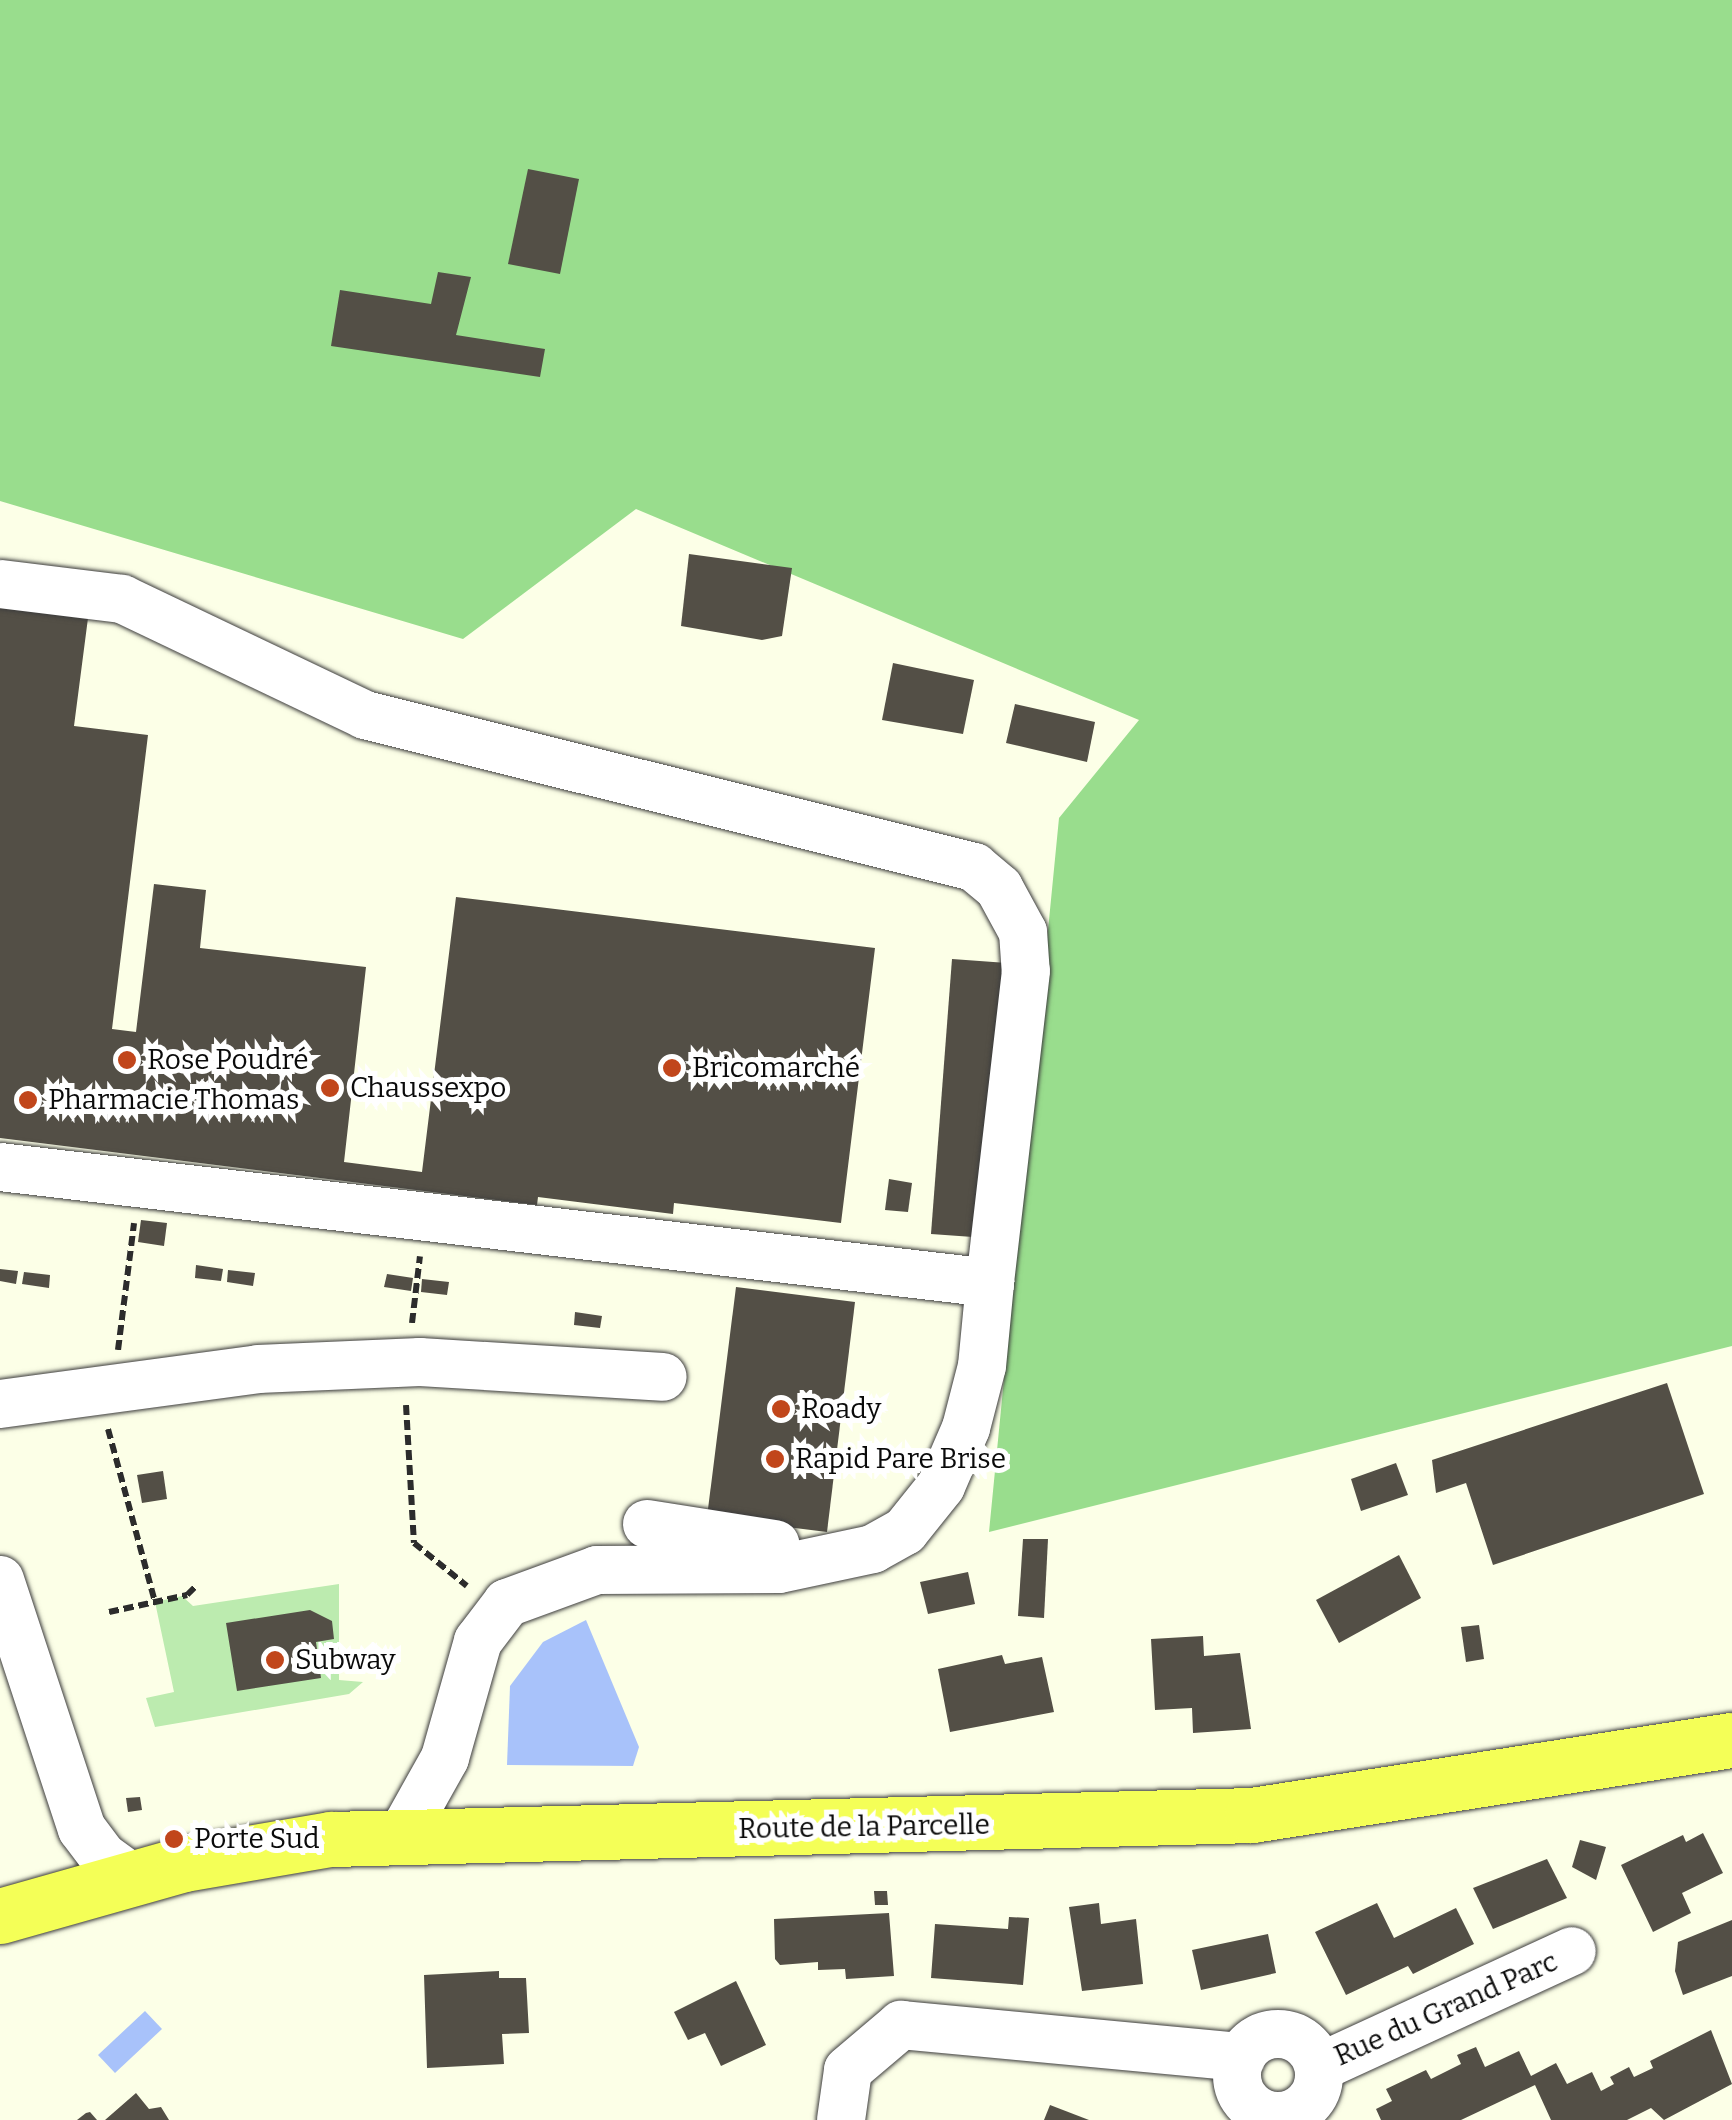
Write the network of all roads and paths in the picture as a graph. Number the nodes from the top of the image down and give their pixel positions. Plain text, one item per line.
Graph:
1 (0, 584) edge
2 (0, 1167) edge
3 (424, 1220) junction
4 (990, 1283) junction
5 (410, 1362) junction
6 (663, 1377) dead end
7 (0, 1404) edge
8 (646, 1524) dead end
9 (848, 1554) junction
10 (0, 1580) edge
11 (197, 1585) dead end
12 (109, 1612) dead end
13 (500, 1612) junction
14 (1732, 1740) edge
15 (403, 1834) junction
16 (134, 1879) junction
17 (0, 1916) edge
18 (1572, 1952) dead end
19 (1241, 2057) junction
20 (1320, 2067) junction
21 (1284, 2118) edge
22 (840, 2120) edge

1 - 4 street
2 - 3 street
3 - 4 street
3 - 5 path
4 - 9 street
5 - 6 street
5 - 7 street
5 - 13 path
8 - 9 street
9 - 13 street
10 - 16 street
11 - 12 path
13 - 15 street
14 - 15 main road, Route de la Parcelle
15 - 16 main road, Route de la Parcelle
16 - 17 main road, Route de la Parcelle
18 - 20 street, Rue du Grand Parc
19 - 20 street
19 - 21 street
19 - 22 street
20 - 21 street

